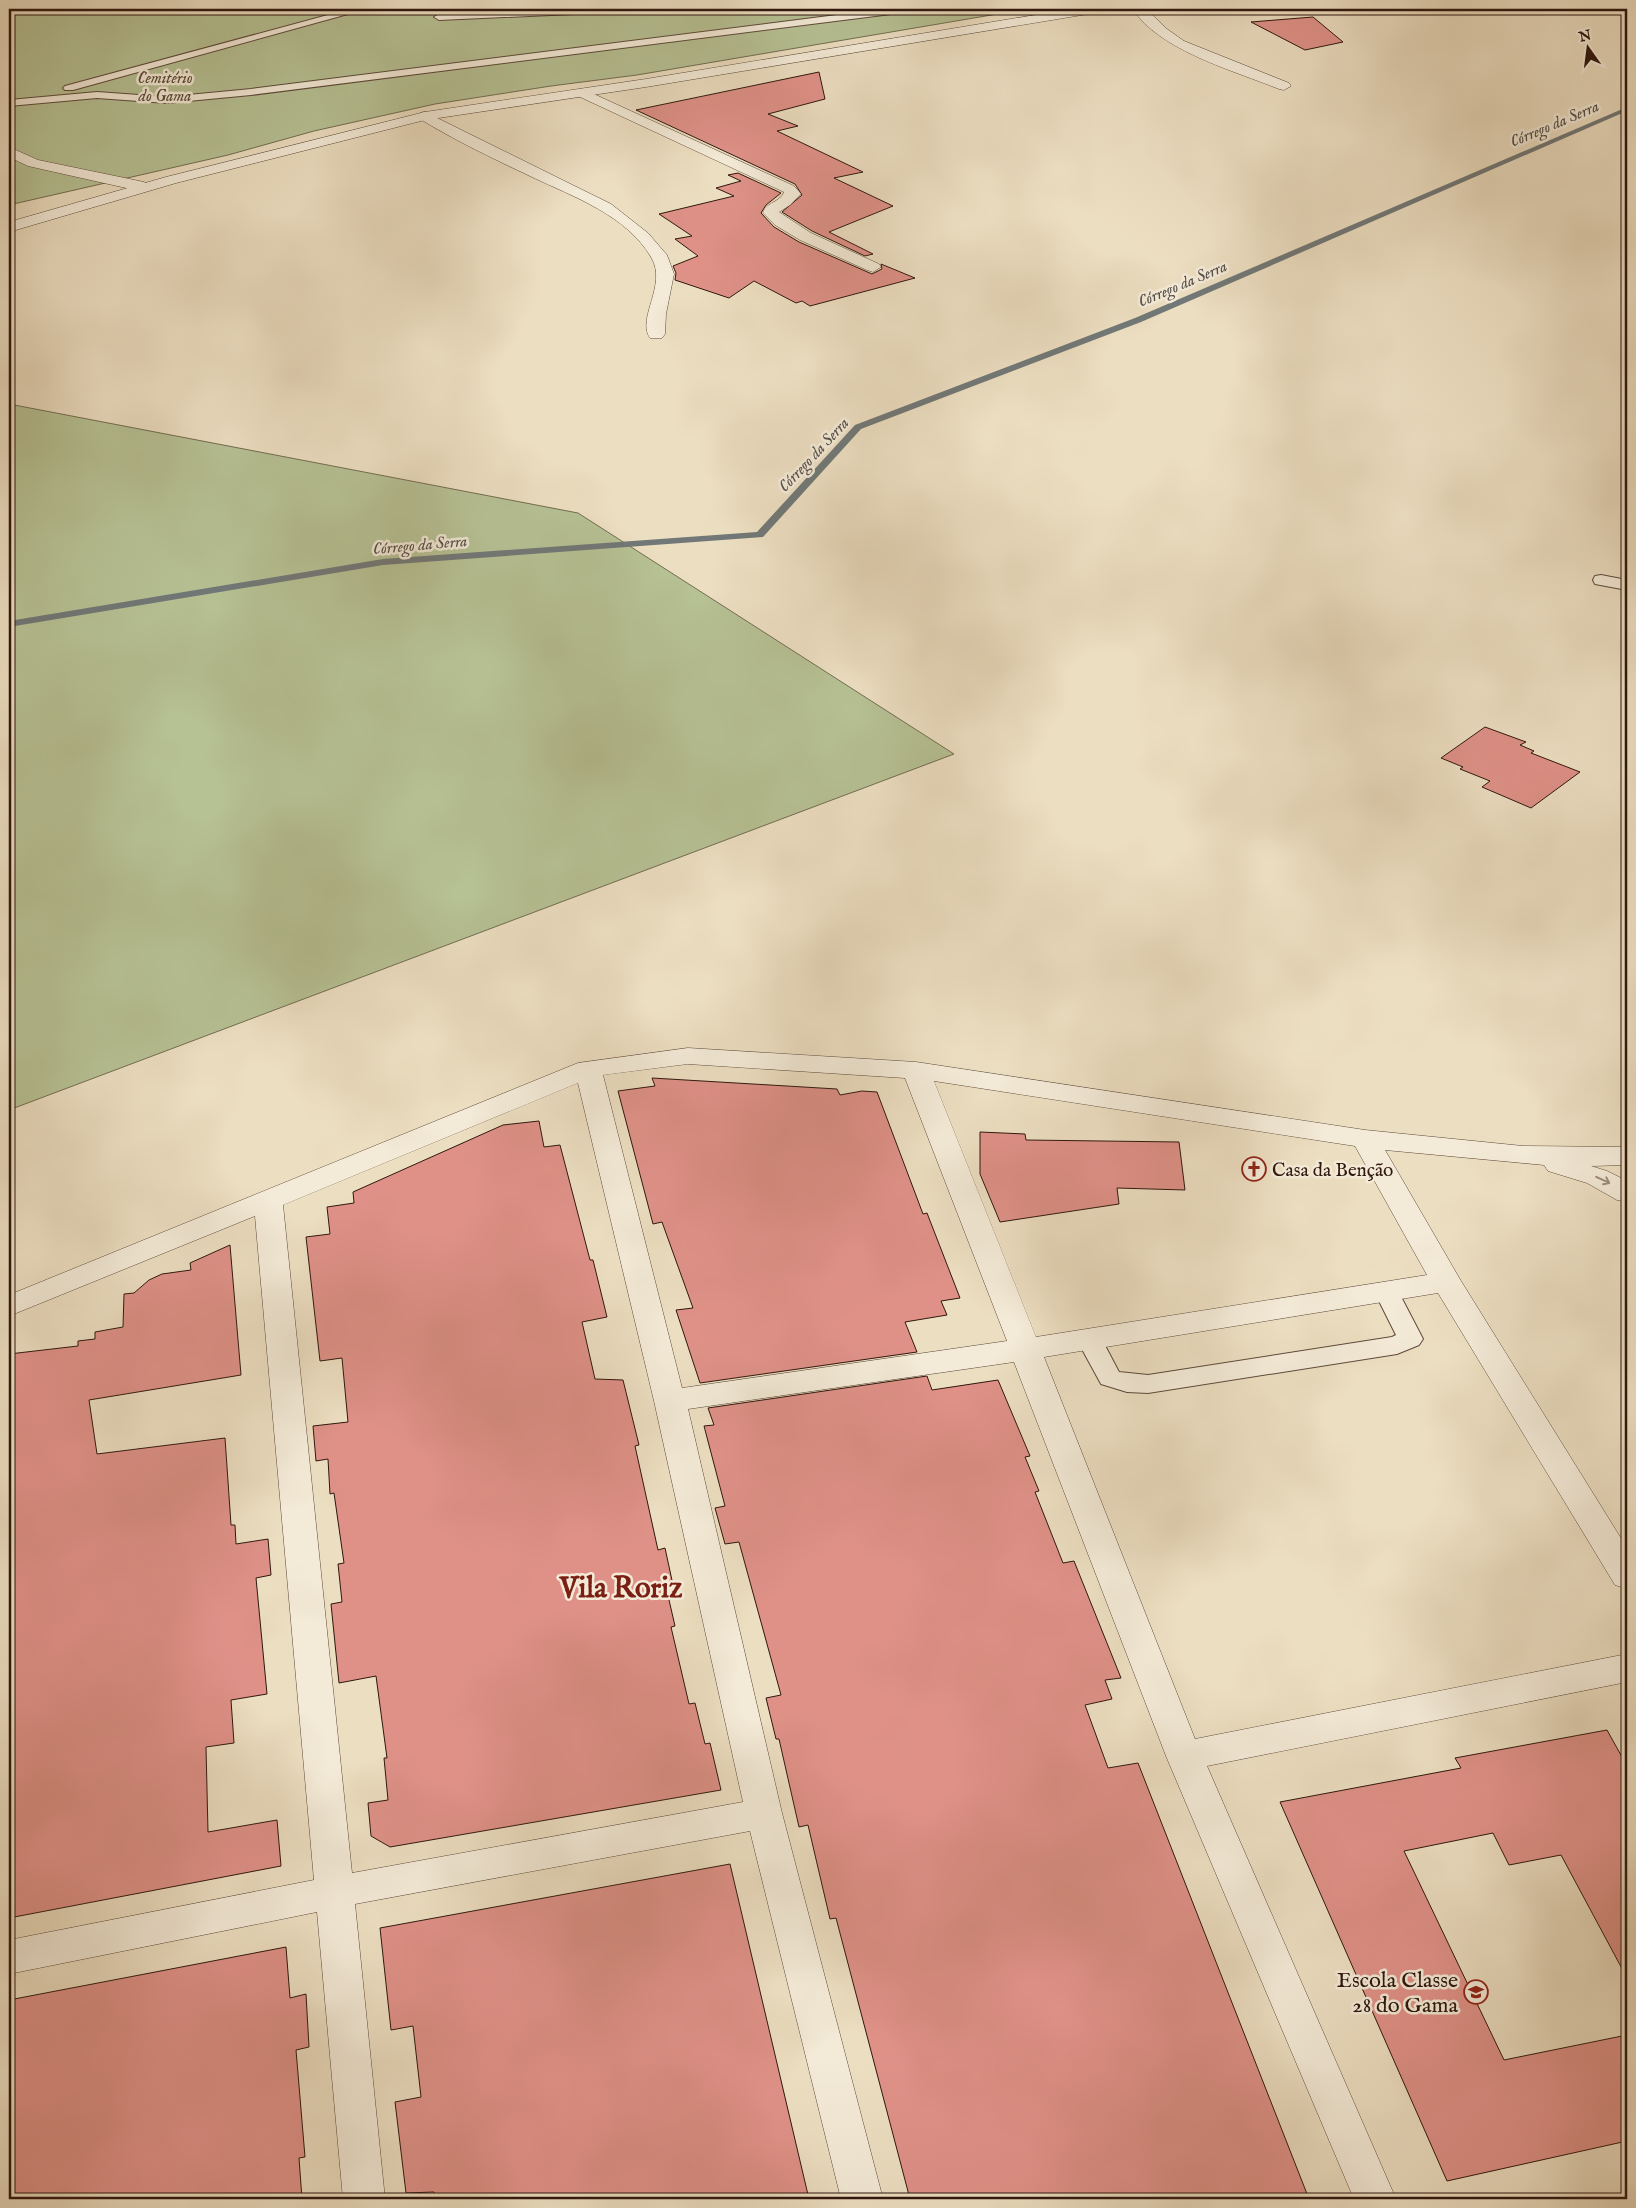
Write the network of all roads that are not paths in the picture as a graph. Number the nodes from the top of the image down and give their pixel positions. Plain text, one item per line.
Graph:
1 (361, 9) edge
2 (617, 9) edge
3 (906, 9) edge
4 (1094, 9) edge
5 (1139, 9) edge
6 (770, 14) dead end
7 (439, 17) dead end
8 (779, 24) junction
9 (1284, 86) dead end
10 (583, 93) junction
11 (33, 101) junction
12 (9, 103) edge
13 (425, 116) junction
14 (9, 151) edge
15 (144, 187) junction
16 (9, 227) edge
17 (873, 267) dead end
18 (656, 334) dead end
19 (1600, 580) dead end
20 (1627, 585) edge
21 (588, 1069) junction
22 (916, 1070) junction
23 (1365, 1138) junction
24 (1524, 1155) junction
25 (1627, 1156) edge
26 (1627, 1193) edge
27 (268, 1199) junction
28 (1446, 1282) junction
29 (1387, 1293) junction
30 (9, 1306) edge
31 (1090, 1340) junction
32 (1024, 1349) junction
33 (670, 1401) junction
34 (1627, 1576) edge
35 (1627, 1668) edge
36 (1184, 1756) junction
37 (764, 1813) junction
38 (334, 1892) junction
39 (9, 1957) edge
40 (364, 2199) edge
41 (862, 2199) edge
42 (1375, 2199) edge

1 - 11 lane
2 - 7 lane
3 - 8 lane
4 - 10 street
5 - 9 street
6 - 8 lane
8 - 11 lane
10 - 13 street
10 - 17 street
11 - 12 lane
13 - 15 street
13 - 18 street
14 - 15 street
15 - 16 street
19 - 20 lane
21 - 22 street
21 - 27 street
21 - 33 street
22 - 23 street
22 - 32 street
23 - 24 street
23 - 28 street
24 - 25 street
24 -> 26 street
27 - 30 street
27 - 38 street
28 - 29 street
28 - 34 street
29 - 31 street
29 - 31 lane
31 - 32 street
32 - 33 street
32 - 36 street
33 - 37 street
35 - 36 street
36 - 42 street
37 - 38 street
37 - 41 street
38 - 39 street
38 - 40 street

